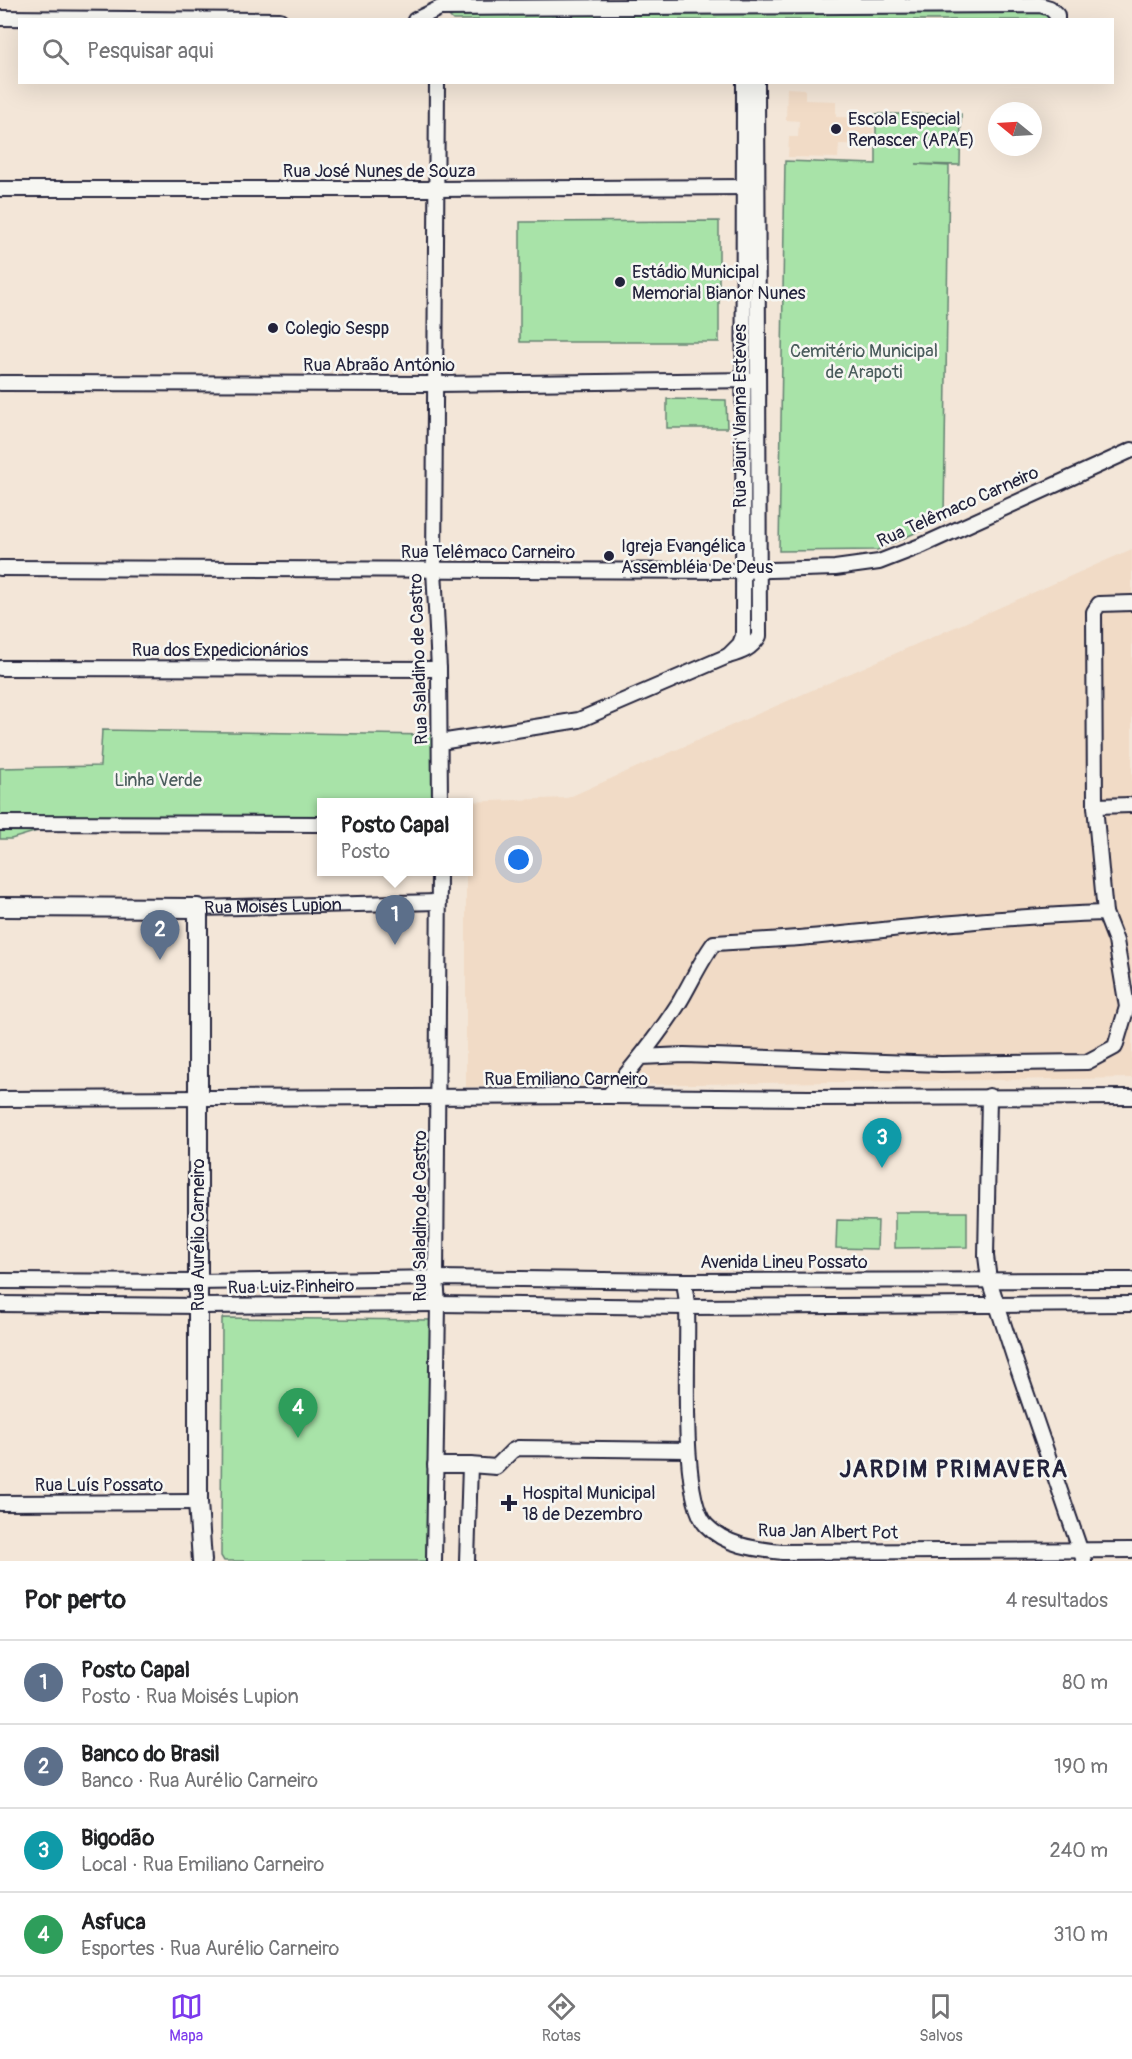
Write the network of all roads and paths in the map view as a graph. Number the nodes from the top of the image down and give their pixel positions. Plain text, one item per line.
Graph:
1 (439, 9) edge
2 (743, 9) edge
3 (758, 9) edge
4 (0, 18) edge
5 (18, 18) edge
6 (419, 18) edge
7 (1057, 18) edge
8 (437, 84) edge
9 (744, 84) edge
10 (757, 84) edge
11 (742, 186) junction
12 (758, 187) junction
13 (0, 189) edge
14 (436, 189) junction
15 (751, 380) junction
16 (0, 382) edge
17 (435, 384) junction
18 (1132, 450) edge
19 (0, 568) edge
20 (434, 569) junction
21 (742, 571) junction
22 (759, 571) junction
23 (1132, 603) edge
24 (728, 656) junction
25 (0, 668) edge
26 (439, 669) junction
27 (440, 742) junction
28 (440, 798) edge
29 (1132, 805) edge
30 (1095, 806) junction
31 (0, 823) edge
32 (317, 824) edge
33 (439, 876) edge
34 (438, 902) junction
35 (0, 907) edge
36 (198, 908) junction
37 (1105, 913) junction
38 (641, 1057) junction
39 (608, 1096) junction
40 (989, 1096) junction
41 (1132, 1097) edge
42 (438, 1098) junction
43 (0, 1100) edge
44 (198, 1100) junction
45 (436, 1278) junction
46 (532, 1279) junction
47 (990, 1280) junction
48 (1132, 1280) edge
49 (0, 1281) edge
50 (684, 1281) junction
51 (197, 1282) junction
52 (0, 1304) edge
53 (438, 1304) junction
54 (532, 1304) junction
55 (1132, 1304) edge
56 (999, 1305) junction
57 (199, 1306) junction
58 (687, 1307) junction
59 (688, 1450) junction
60 (435, 1465) junction
61 (470, 1466) junction
62 (198, 1502) junction
63 (0, 1503) edge
64 (1132, 1550) edge
65 (912, 1556) edge
66 (1082, 1556) edge
67 (202, 1561) edge
68 (434, 1561) edge
69 (466, 1561) edge

1 - 2 street
1 - 6 street
2 - 3 street
3 - 7 street
4 - 5 street
8 - 14 street, Rua Saladino de Castro
9 - 11 street, Rua Jauri Vianna Esteves
10 - 12 street, Rua Jauri Vianna Esteves
11 - 12 street, Rua José Nunes de Souza
11 - 14 street, Rua José Nunes de Souza
11 - 15 street, Rua Jauri Vianna Esteves
12 - 15 street, Rua Jauri Vianna Esteves
13 - 14 street, Rua José Nunes de Souza
14 - 17 street, Rua Saladino de Castro
15 - 17 street, Rua Abraão Antônio
15 - 21 street, Rua Jauri Vianna Esteves
15 - 22 street, Rua Jauri Vianna Esteves
16 - 17 street, Rua Abraão Antônio
17 - 20 street, Rua Saladino de Castro
18 - 22 street, Rua Telêmaco Carneiro
19 - 20 street, Rua Telêmaco Carneiro
20 - 21 street, Rua Telêmaco Carneiro
20 - 26 street, Rua Saladino de Castro
21 - 22 street, Rua Telêmaco Carneiro
21 - 24 street, Rua Jauri Vianna Esteves
22 - 24 street, Rua Jauri Vianna Esteves
23 - 30 street
24 - 27 street
25 - 26 street, Rua dos Expedicionários
26 - 27 street, Rua Saladino de Castro
27 - 28 street, Rua Saladino de Castro
29 - 30 street
30 - 37 street
31 - 32 street
33 - 34 street, Rua Saladino de Castro
34 - 36 street, Rua Moisés Lupion
34 - 42 street, Rua Saladino de Castro
35 - 36 main road, Rua Moisés Lupion
36 - 44 main road, Rua Aurélio Carneiro
37 - 38 street
37 - 38 street
38 - 39 street
39 - 40 street, Rua Emiliano Carneiro
39 - 42 street, Rua Emiliano Carneiro
40 - 41 street, Rua Emiliano Carneiro
40 - 47 street
42 - 44 street, Rua Emiliano Carneiro
42 - 45 street, Rua Saladino de Castro
43 - 44 street, Rua Emiliano Carneiro
44 - 51 main road, Rua Aurélio Carneiro
45 - 46 street, Avenida Lineu Possato
45 - 51 street, Rua Luiz Pinheiro
45 - 53 street, Rua Saladino de Castro
46 - 50 street, Avenida Lineu Possato
46 - 54 street
47 - 48 street, Avenida Lineu Possato
47 - 50 street, Avenida Lineu Possato
47 - 56 street
49 - 51 street, Rua Luiz Pinheiro
50 - 58 street, Rua Jan Albert Pot
51 - 57 main road, Rua Aurélio Carneiro
52 - 57 street, Rua Luiz Pinheiro
53 - 54 street
53 - 57 street, Rua Luiz Pinheiro
53 - 60 street, Rua Saladino de Castro
54 - 58 street
55 - 56 street
56 - 58 street
56 - 66 street
57 - 62 main road, Rua Aurélio Carneiro
58 - 59 street, Rua Jan Albert Pot
59 - 61 street
59 - 65 street, Rua Jan Albert Pot
60 - 61 street
60 - 68 street, Rua Saladino de Castro
61 - 69 street
62 - 63 street, Rua Luís Possato
62 - 67 main road, Rua Aurélio Carneiro
64 - 66 street, Rua Jan Albert Pot
65 - 66 street, Rua Jan Albert Pot

